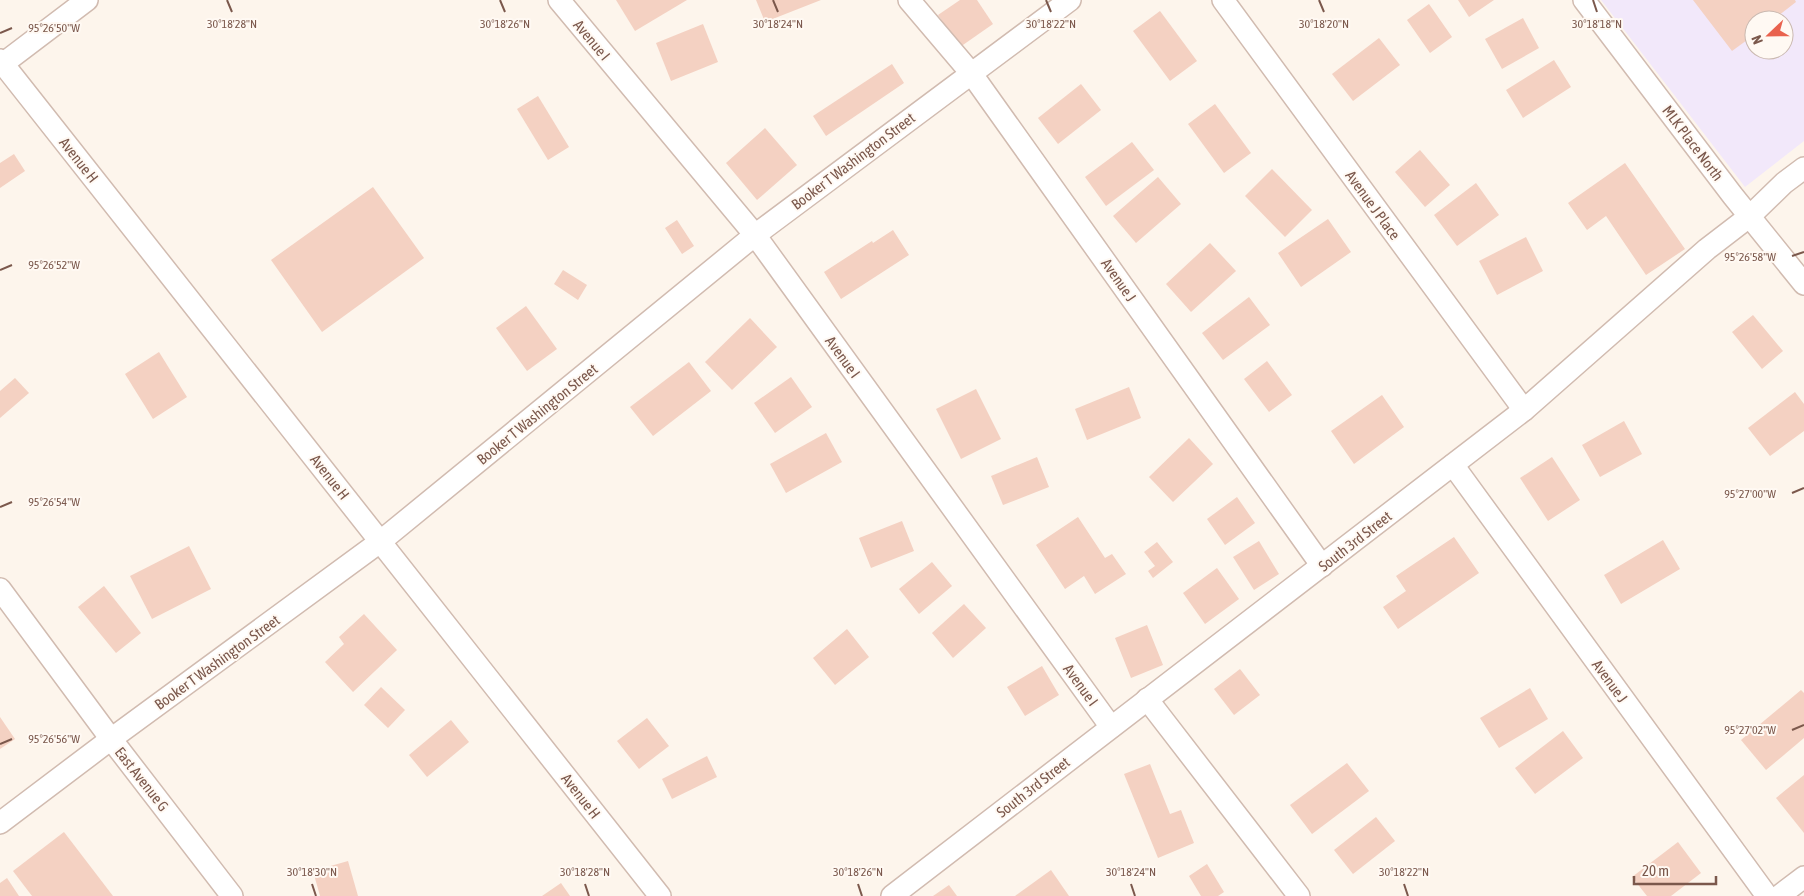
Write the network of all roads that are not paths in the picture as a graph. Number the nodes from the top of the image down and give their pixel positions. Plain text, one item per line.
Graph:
1 (87, 0) edge
2 (559, 0) edge
3 (909, 0) edge
4 (1070, 0) edge
5 (1223, 0) edge
6 (1584, 0) edge
7 (1, 63) edge
8 (971, 73) junction
9 (1804, 168) edge
10 (1750, 216) junction
11 (755, 235) junction
12 (1804, 284) edge
13 (1524, 410) junction
14 (1453, 465) junction
15 (381, 541) junction
16 (1322, 566) junction
17 (0, 589) edge
18 (1147, 699) junction
19 (1112, 726) junction
20 (111, 739) junction
21 (0, 823) edge
22 (1804, 876) edge
23 (232, 896) edge
24 (660, 896) edge
25 (892, 896) edge
26 (1299, 896) edge
27 (1767, 896) edge
28 (1779, 896) edge

1 - 7 street
2 - 11 street, Avenue I
3 - 8 street, Avenue J
4 - 8 street, Booker T Washington Street
5 - 13 street, Avenue J Place
6 - 10 street, MLK Place North
7 - 15 street, Avenue H
8 - 11 street, Booker T Washington Street
8 - 16 street, Avenue J
9 - 10 street, South 3rd Street
10 - 12 street, MLK Place North
10 - 13 street, South 3rd Street
11 - 15 street, Booker T Washington Street
11 - 19 street, Avenue I
13 - 14 street, South 3rd Street
14 - 16 street, South 3rd Street
14 - 27 street, Avenue J
15 - 20 street, Booker T Washington Street
15 - 24 street, Avenue H
16 - 18 street, South 3rd Street
17 - 20 street, East Avenue G
18 - 19 street, South 3rd Street
18 - 26 street
19 - 25 street, South 3rd Street
20 - 21 street, Booker T Washington Street
20 - 23 street, East Avenue G
22 - 28 street

